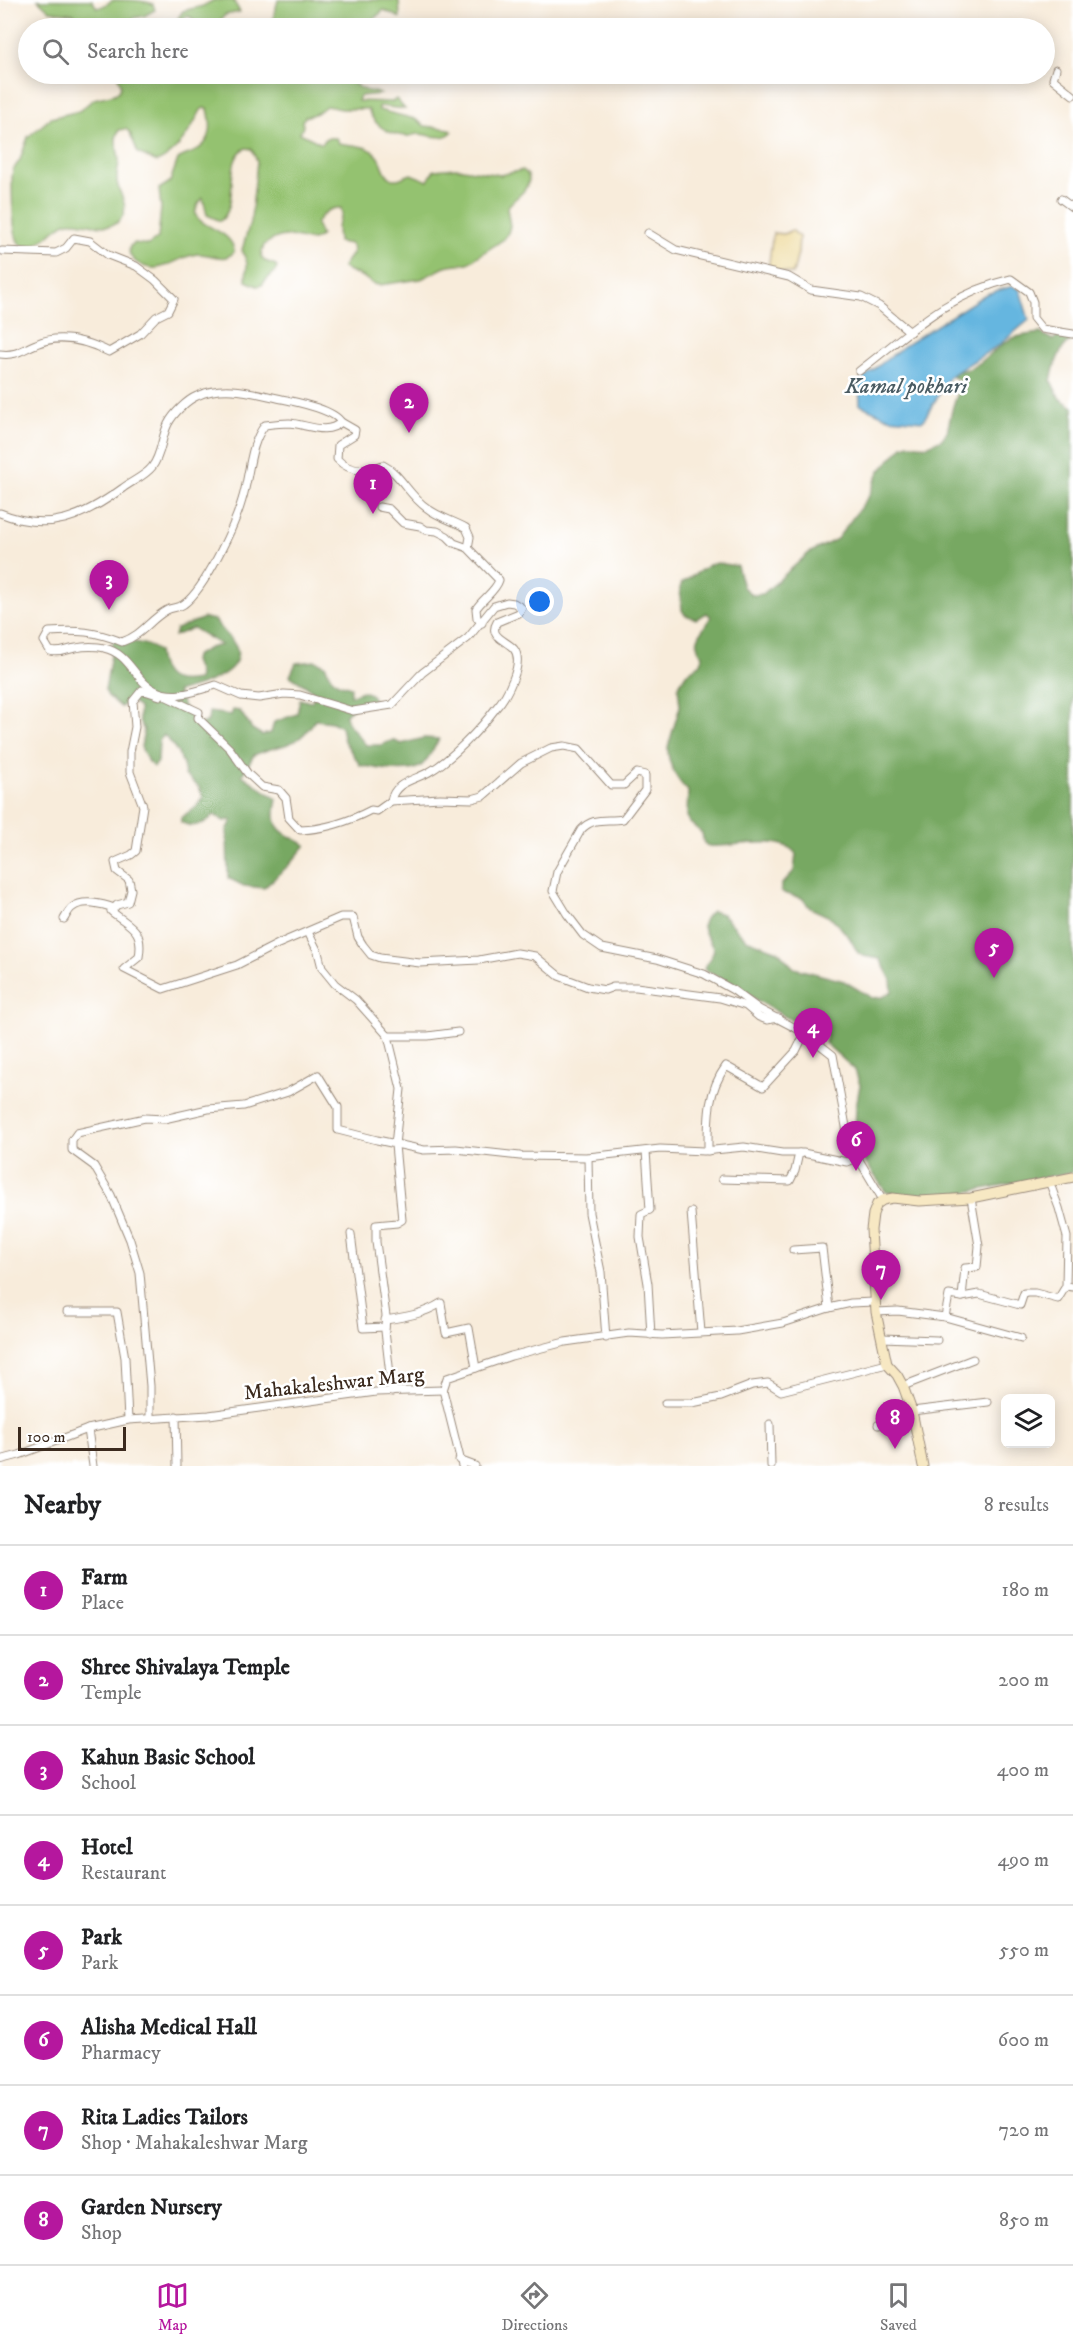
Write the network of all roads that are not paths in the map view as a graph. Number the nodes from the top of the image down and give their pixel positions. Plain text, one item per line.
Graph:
1 (1056, 69) dead end
2 (1055, 73) edge
3 (1055, 82) edge
4 (1073, 95) edge
5 (1061, 199) dead end
6 (1073, 208) edge
7 (648, 233) dead end
8 (1, 251) edge
9 (910, 332) junction
10 (1073, 334) edge
11 (0, 354) edge
12 (859, 371) dead end
13 (341, 422) junction
14 (379, 507) dead end
15 (0, 513) edge
16 (468, 548) junction
17 (482, 623) junction
18 (165, 696) junction
19 (198, 718) junction
20 (391, 801) junction
21 (114, 908) junction
22 (64, 920) dead end
23 (308, 932) junction
24 (779, 1018) junction
25 (458, 1032) dead end
26 (805, 1033) junction
27 (388, 1036) junction
28 (395, 1145) junction
29 (646, 1151) junction
30 (708, 1151) junction
31 (799, 1153) junction
32 (588, 1157) junction
33 (857, 1158) junction
34 (1073, 1177) edge
35 (722, 1179) dead end
36 (1049, 1181) junction
37 (971, 1198) junction
38 (883, 1200) junction
39 (691, 1212) dead end
40 (351, 1234) dead end
41 (794, 1250) dead end
42 (1070, 1286) edge
43 (962, 1297) junction
44 (875, 1307) junction
45 (829, 1308) junction
46 (67, 1312) dead end
47 (945, 1317) junction
48 (385, 1324) junction
49 (701, 1332) junction
50 (651, 1335) junction
51 (606, 1338) junction
52 (882, 1338) junction
53 (1021, 1338) dead end
54 (938, 1340) dead end
55 (973, 1359) dead end
56 (887, 1364) junction
57 (476, 1368) junction
58 (903, 1386) junction
59 (443, 1390) junction
60 (392, 1392) junction
61 (988, 1402) dead end
62 (665, 1403) dead end
63 (913, 1414) junction
64 (176, 1416) junction
65 (150, 1418) junction
66 (128, 1420) junction
67 (770, 1424) dead end
68 (878, 1425) dead end
69 (88, 1429) junction
70 (0, 1460) edge
71 (461, 1463) edge
72 (93, 1466) edge
73 (177, 1466) edge
74 (475, 1466) edge
75 (771, 1466) edge
76 (923, 1466) edge

1 - 2 street
3 - 4 street
5 - 6 street
7 - 9 street
8 - 11 street
9 - 10 street
9 - 12 street
13 - 15 street
13 - 16 street
13 - 18 street
14 - 16 street
16 - 17 street
17 - 18 street
17 - 20 street
18 - 19 street
19 - 20 street
19 - 21 street
20 - 24 street
21 - 22 street
21 - 23 street
23 - 24 street
23 - 27 street
24 - 26 street
25 - 27 street
26 - 30 street
26 - 33 street
27 - 28 street
28 - 32 street
28 - 48 street
28 - 65 street
29 - 30 street
29 - 32 street
29 - 50 street
30 - 31 street
31 - 33 street
31 - 35 street
32 - 51 street
33 - 38 street
34 - 36 main road
36 - 37 main road
36 - 42 street
37 - 38 main road
37 - 43 street
38 - 44 main road
39 - 49 street
40 - 48 street
41 - 45 street
42 - 43 street
43 - 47 street
44 - 45 street, Mahakaleshwar Marg
44 - 47 street, Mahakaleshwar Marg
44 - 52 main road
45 - 49 street, Mahakaleshwar Marg
46 - 66 street
47 - 53 street, Mahakaleshwar Marg
48 - 57 street
48 - 60 street
49 - 50 street, Mahakaleshwar Marg
50 - 51 street, Mahakaleshwar Marg
51 - 57 street, Mahakaleshwar Marg
52 - 54 street
52 - 56 main road
55 - 58 street
56 - 58 main road
56 - 62 street
57 - 59 street, Mahakaleshwar Marg
58 - 63 main road
59 - 60 street, Mahakaleshwar Marg
59 - 71 street
60 - 64 street, Mahakaleshwar Marg
61 - 63 street
63 - 68 street
63 - 76 main road
64 - 65 street, Mahakaleshwar Marg
64 - 73 street
65 - 66 street, Mahakaleshwar Marg
66 - 69 street, Mahakaleshwar Marg
67 - 75 street
69 - 70 street, Mahakaleshwar Marg
69 - 72 street
71 - 74 street

